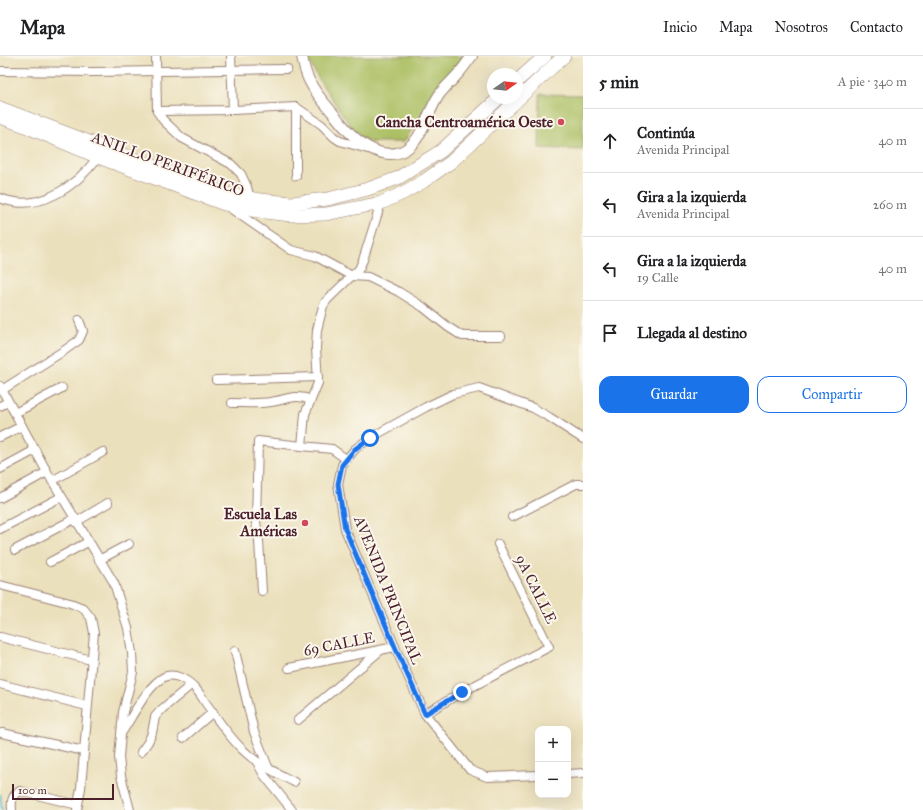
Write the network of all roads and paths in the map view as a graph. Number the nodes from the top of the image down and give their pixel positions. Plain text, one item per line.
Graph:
1 (156, 56) edge
2 (231, 56) edge
3 (302, 56) edge
4 (472, 56) edge
5 (539, 56) edge
6 (544, 56) edge
7 (564, 56) edge
8 (575, 56) edge
9 (287, 69) dead end
10 (156, 70) junction
11 (231, 70) junction
12 (0, 71) edge
13 (528, 71) junction
14 (523, 76) edge
15 (541, 78) junction
16 (491, 104) edge
17 (296, 107) junction
18 (0, 108) edge
19 (233, 110) junction
20 (157, 111) junction
21 (0, 117) edge
22 (371, 149) junction
23 (98, 157) junction
24 (296, 176) dead end
25 (0, 198) edge
26 (250, 199) junction
27 (381, 203) junction
28 (224, 204) junction
29 (352, 276) junction
30 (79, 320) dead end
31 (501, 336) dead end
32 (318, 377) junction
33 (216, 380) dead end
34 (1, 388) edge
35 (62, 388) dead end
36 (311, 400) junction
37 (8, 402) junction
38 (232, 404) dead end
39 (0, 406) edge
40 (15, 413) junction
41 (22, 426) junction
42 (0, 437) edge
43 (583, 439) edge
44 (302, 446) junction
45 (35, 450) junction
46 (103, 452) dead end
47 (346, 459) junction
48 (0, 469) edge
49 (47, 472) junction
50 (52, 481) junction
51 (583, 484) edge
52 (61, 497) junction
53 (0, 498) edge
54 (108, 504) dead end
55 (512, 517) dead end
56 (75, 520) junction
57 (0, 529) edge
58 (88, 542) junction
59 (129, 544) dead end
60 (498, 544) dead end
61 (14, 550) dead end
62 (99, 560) junction
63 (50, 562) dead end
64 (0, 585) edge
65 (262, 590) dead end
66 (0, 637) edge
67 (395, 647) junction
68 (381, 650) junction
69 (235, 651) dead end
70 (92, 660) junction
71 (289, 668) dead end
72 (0, 684) edge
73 (191, 685) junction
74 (87, 706) junction
75 (213, 712) junction
76 (425, 714) junction
77 (298, 720) dead end
78 (2, 733) dead end
79 (122, 733) junction
80 (183, 738) dead end
81 (84, 751) junction
82 (141, 752) dead end
83 (257, 761) junction
84 (268, 767) junction
85 (583, 773) edge
86 (571, 774) edge
87 (535, 775) edge
88 (294, 782) dead end
89 (78, 808) edge
90 (12, 810) edge
91 (130, 810) edge
92 (292, 810) edge

1 - 10 street
2 - 11 street
3 - 22 street
4 - 22 street
5 - 13 highway
6 - 13 highway
7 - 15 highway, ANILLO PERIFÉRICO
8 - 15 highway
9 - 11 street
10 - 11 street
10 - 12 street
10 - 20 street
11 - 19 street
13 - 14 highway
15 - 27 highway, ANILLO PERIFÉRICO
16 - 26 highway, ANILLO PERIFÉRICO
17 - 19 street
17 - 22 street
17 - 24 street
18 - 26 highway, ANILLO PERIFÉRICO
19 - 20 street
20 - 26 street
21 - 23 highway, ANILLO PERIFÉRICO
23 - 25 street
23 - 28 highway, ANILLO PERIFÉRICO
27 - 28 highway, ANILLO PERIFÉRICO
27 - 29 street
28 - 29 street
29 - 31 street
29 - 32 street
30 - 34 street
32 - 33 street
32 - 36 street
34 - 37 street
35 - 40 street
36 - 38 street
36 - 44 street
37 - 39 street
37 - 40 street
40 - 41 street
41 - 42 street
41 - 45 street
43 - 47 street, AVENIDA PRINCIPAL
44 - 47 street
44 - 65 street
45 - 48 street
45 - 49 street
46 - 50 street
47 - 67 street, AVENIDA PRINCIPAL
49 - 50 street
49 - 53 street
50 - 52 street
51 - 55 street
52 - 56 street
52 - 57 street
54 - 56 street
56 - 58 street
56 - 61 street
58 - 62 street
58 - 63 street
59 - 62 street
60 - 76 street, 9A CALLE
62 - 79 street
64 - 70 street
66 - 70 street
67 - 68 street, 69 CALLE
67 - 76 street, AVENIDA PRINCIPAL
68 - 71 street, 69 CALLE
68 - 77 street
69 - 84 street
70 - 74 street
72 - 74 street
73 - 75 street
73 - 79 street
73 - 82 street
74 - 81 street
75 - 80 street
75 - 83 street
76 - 87 street, AVENIDA PRINCIPAL
78 - 81 street
79 - 91 street
81 - 89 street
83 - 84 street
83 - 92 street
84 - 88 street
85 - 86 street
89 - 90 street

